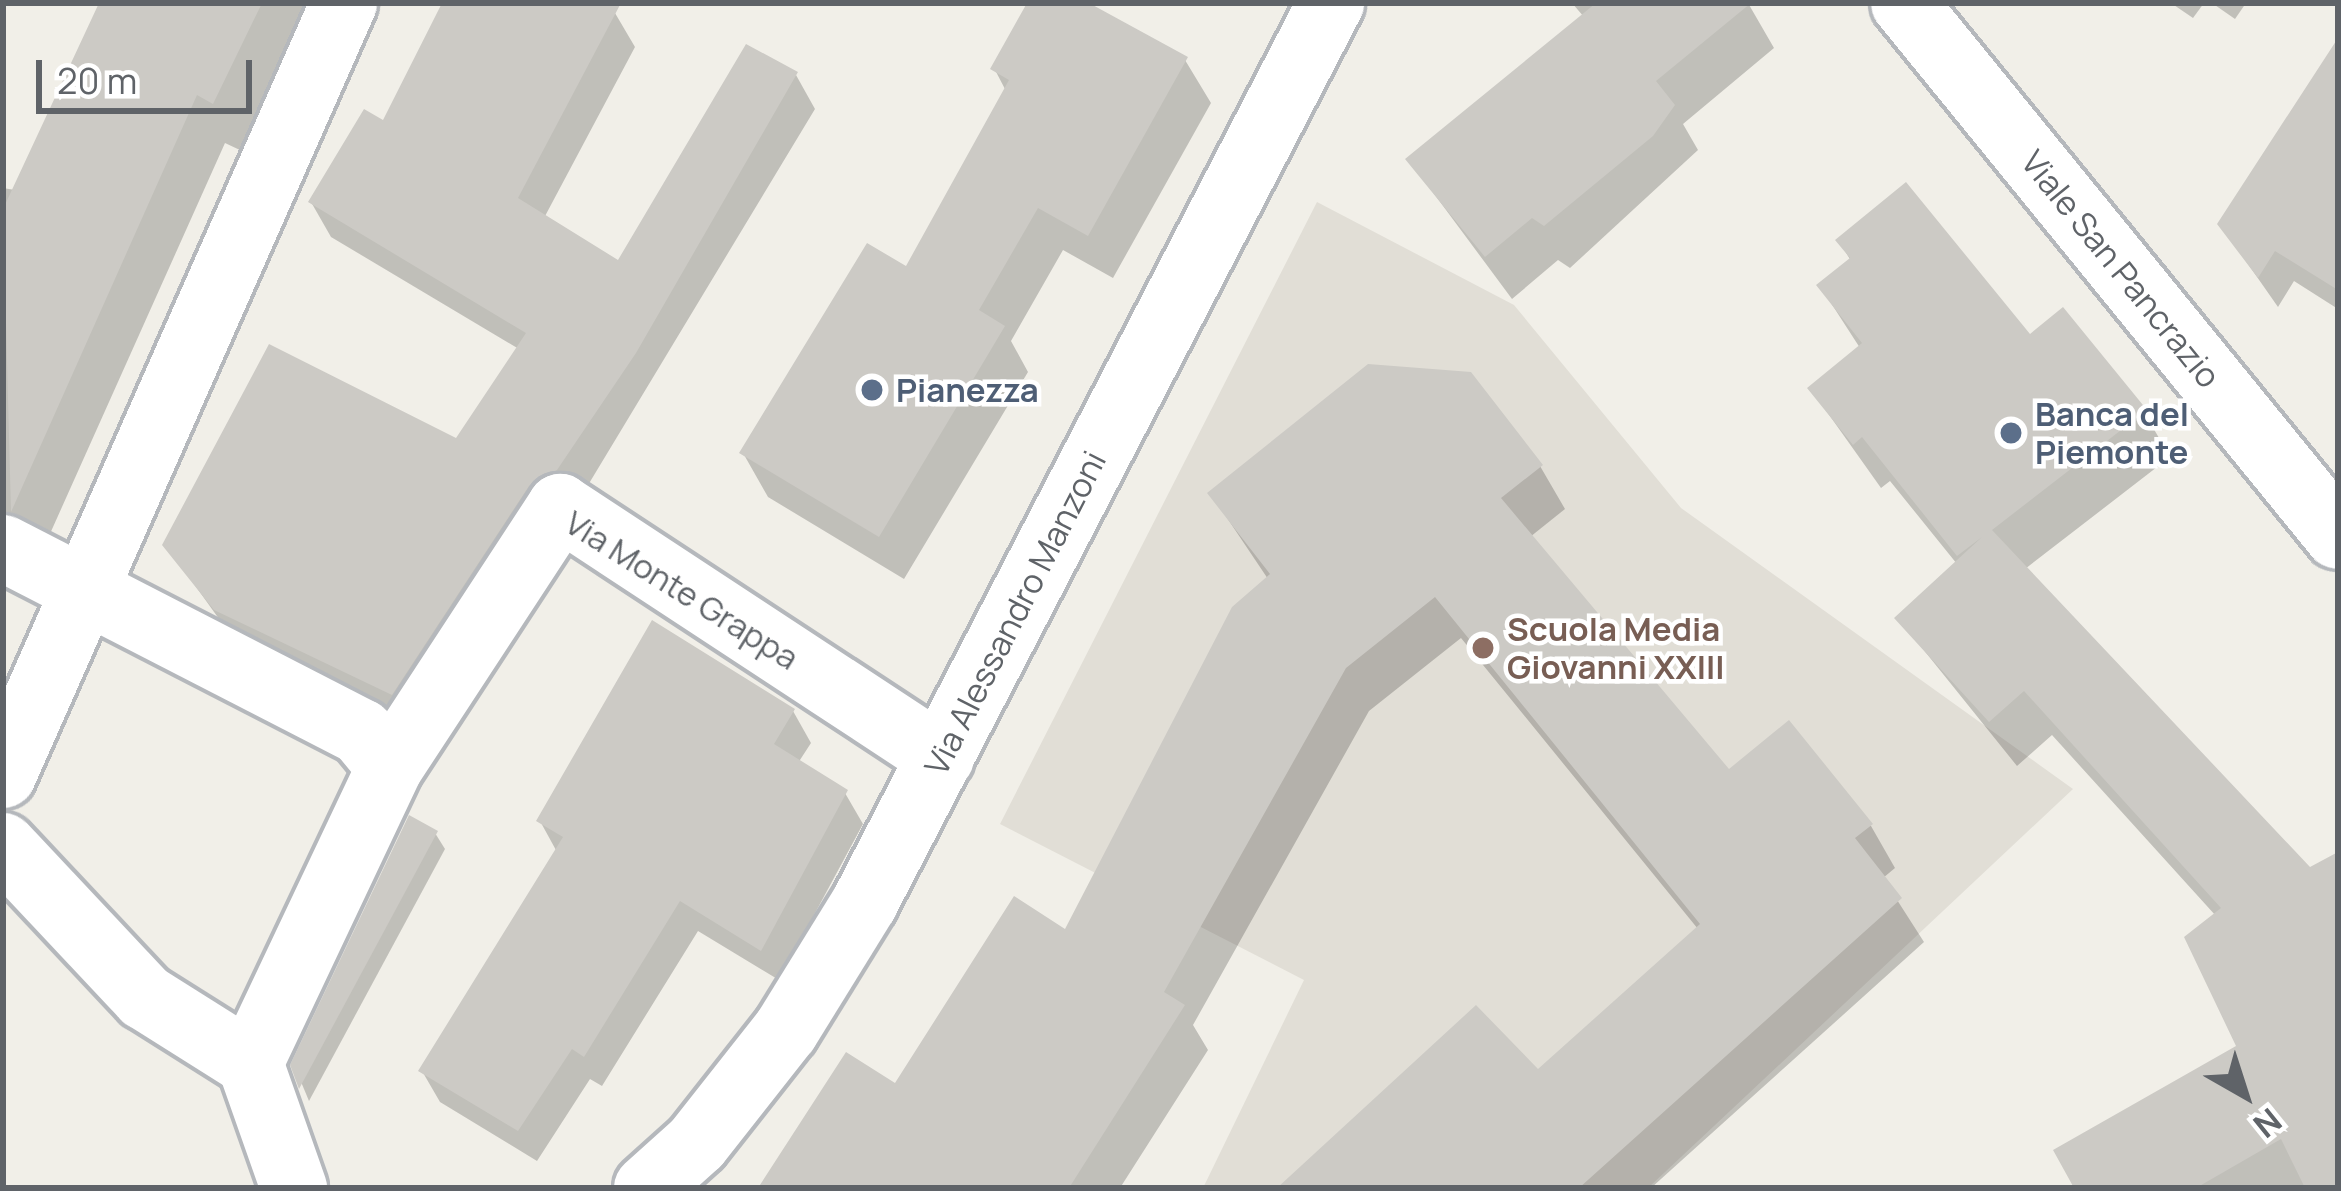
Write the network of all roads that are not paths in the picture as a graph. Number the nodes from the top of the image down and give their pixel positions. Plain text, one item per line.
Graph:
1 (344, 3) edge
2 (1330, 3) edge
3 (1904, 3) edge
4 (2338, 536) edge
5 (3, 548) edge
6 (86, 589) junction
7 (941, 757) junction
8 (390, 767) junction
9 (3, 775) edge
10 (3, 845) edge
11 (250, 1063) junction
12 (294, 1188) edge
13 (647, 1188) edge

1 - 6 street
2 - 7 street, Via Alessandro Manzoni
3 - 4 street, Viale San Pancrazio
5 - 6 street
6 - 8 street
6 - 9 street
7 - 8 street, Via Monte Grappa
7 - 13 street, Via Alessandro Manzoni
8 - 11 street, Via Monte Grappa
10 - 11 street
11 - 12 street

